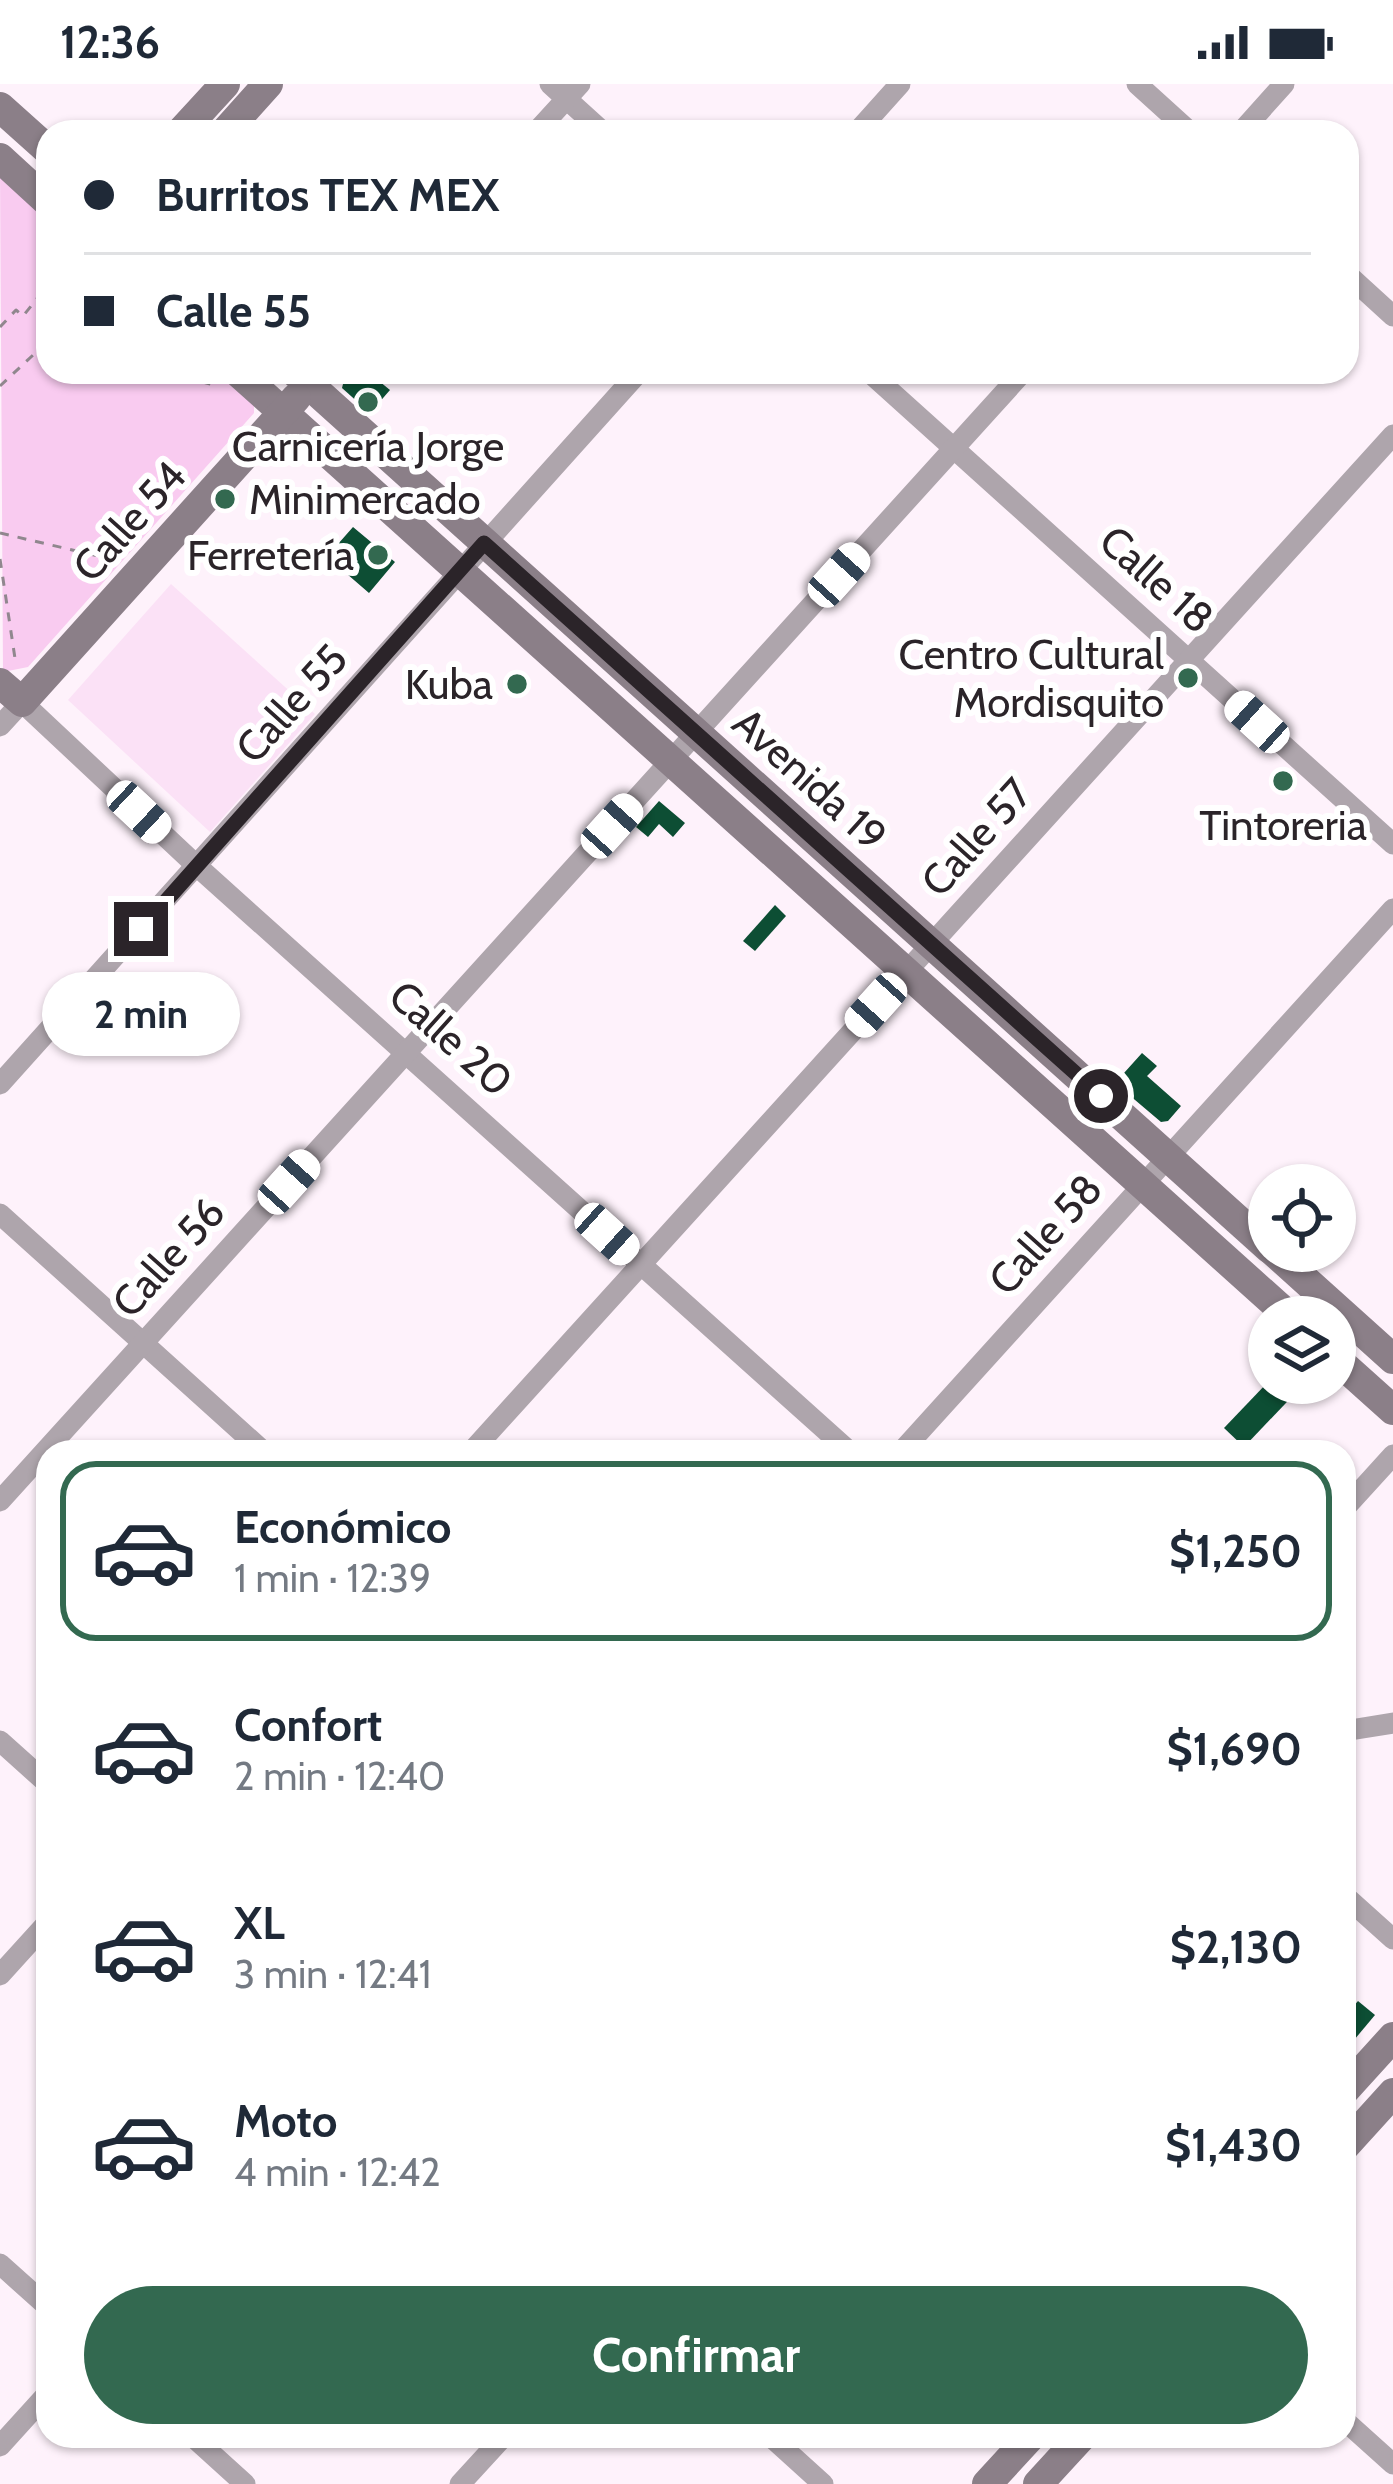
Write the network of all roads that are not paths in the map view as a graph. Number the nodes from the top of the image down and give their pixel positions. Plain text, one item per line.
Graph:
1 (225, 84) edge
2 (268, 84) edge
3 (900, 84) edge
4 (1137, 84) edge
5 (1284, 84) edge
6 (565, 89) edge
7 (0, 107) edge
8 (192, 120) edge
9 (236, 120) edge
10 (544, 120) edge
11 (592, 120) edge
12 (867, 120) edge
13 (1177, 120) edge
14 (1252, 120) edge
15 (36, 139) edge
16 (0, 158) edge
17 (36, 191) edge
18 (1359, 285) edge
19 (1393, 316) edge
20 (251, 384) edge
21 (302, 384) edge
22 (315, 384) edge
23 (628, 384) edge
24 (882, 384) edge
25 (1012, 384) edge
26 (284, 413) junction
27 (1393, 435) edge
28 (954, 448) junction
29 (484, 543) junction
30 (459, 571) junction
31 (1189, 660) junction
32 (11, 692) edge
33 (0, 726) edge
34 (696, 733) junction
35 (670, 761) junction
36 (1393, 844) edge
37 (198, 866) junction
38 (1393, 909) edge
39 (932, 944) junction
40 (906, 972) junction
41 (406, 1053) junction
42 (0, 1084) edge
43 (1168, 1157) junction
44 (1143, 1185) junction
45 (0, 1214) edge
46 (1248, 1228) edge
47 (641, 1264) junction
48 (1297, 1272) edge
49 (1267, 1296) edge
50 (143, 1343) junction
51 (1393, 1359) edge
52 (1356, 1377) edge
53 (1393, 1410) edge
54 (55, 1440) edge
55 (251, 1440) edge
56 (482, 1440) edge
57 (837, 1440) edge
58 (912, 1440) edge
59 (1393, 1455) edge
60 (36, 1461) edge
61 (1356, 1496) edge
62 (0, 1501) edge
63 (1393, 1723) edge
64 (1356, 1729) edge
65 (0, 1741) edge
66 (36, 1773) edge
67 (1356, 1906) edge
68 (1393, 1939) edge
69 (36, 1944) edge
70 (36, 1946) edge
71 (0, 1950) edge
72 (0, 1976) edge
73 (1393, 2037) edge
74 (1356, 2078) edge
75 (1393, 2093) edge
76 (1356, 2134) edge
77 (0, 2264) edge
78 (36, 2296) edge
79 (36, 2406) edge
80 (1356, 2431) edge
81 (0, 2446) edge
82 (205, 2448) edge
83 (492, 2448) edge
84 (783, 2448) edge
85 (1020, 2448) edge
86 (1071, 2448) edge
87 (1393, 2464) edge
88 (245, 2484) edge
89 (460, 2484) edge
90 (823, 2484) edge
91 (987, 2484) edge
92 (1038, 2484) edge

1 - 8 main road
2 - 9 main road
3 - 12 street
4 - 13 street
5 - 14 street
6 - 10 street
6 - 11 street
7 - 15 main road
16 - 17 main road
18 - 19 street
20 - 26 main road, Avenida 19
21 - 26 main road, Calle 54
22 - 29 main road, Avenida 19
23 - 29 street, Calle 55
24 - 28 street, Calle 18
25 - 28 street, Calle 56
26 - 30 main road, Avenida 19
26 - 32 main road, Calle 54
27 - 31 street, Calle 57
28 - 31 street, Calle 18
28 - 34 street, Calle 56
29 - 30 street, Calle 55
29 - 34 main road, Avenida 19
30 - 35 main road, Avenida 19
30 - 37 street, Calle 55
31 - 36 street, Calle 18
31 - 39 street, Calle 57
32 - 33 street, Calle 54
32 - 37 street, Calle 20
34 - 35 street, Calle 56
34 - 39 main road, Avenida 19
35 - 40 main road, Avenida 19
35 - 41 street, Calle 56
37 - 41 street, Calle 20
37 - 42 street, Calle 55
38 - 43 street, Calle 58
39 - 40 street, Calle 57
39 - 43 main road, Avenida 19
40 - 44 main road, Avenida 19
40 - 47 street, Calle 57
41 - 47 street, Calle 20
41 - 50 street, Calle 56
43 - 44 street, Calle 58
43 - 46 main road, Avenida 19
44 - 49 main road, Avenida 19
44 - 58 street, Calle 58
45 - 50 street
47 - 56 street, Calle 57
47 - 57 street, Calle 20
48 - 51 main road, Avenida 19
50 - 54 street, Calle 56
50 - 55 street
52 - 53 main road
59 - 61 street
60 - 62 street, Calle 56
63 - 64 street
65 - 66 street
67 - 68 street
69 - 71 street
70 - 72 street
73 - 74 main road
75 - 76 main road
77 - 78 street
79 - 81 street
80 - 87 street
82 - 88 street
83 - 89 street
84 - 90 street
85 - 91 main road
86 - 92 main road

